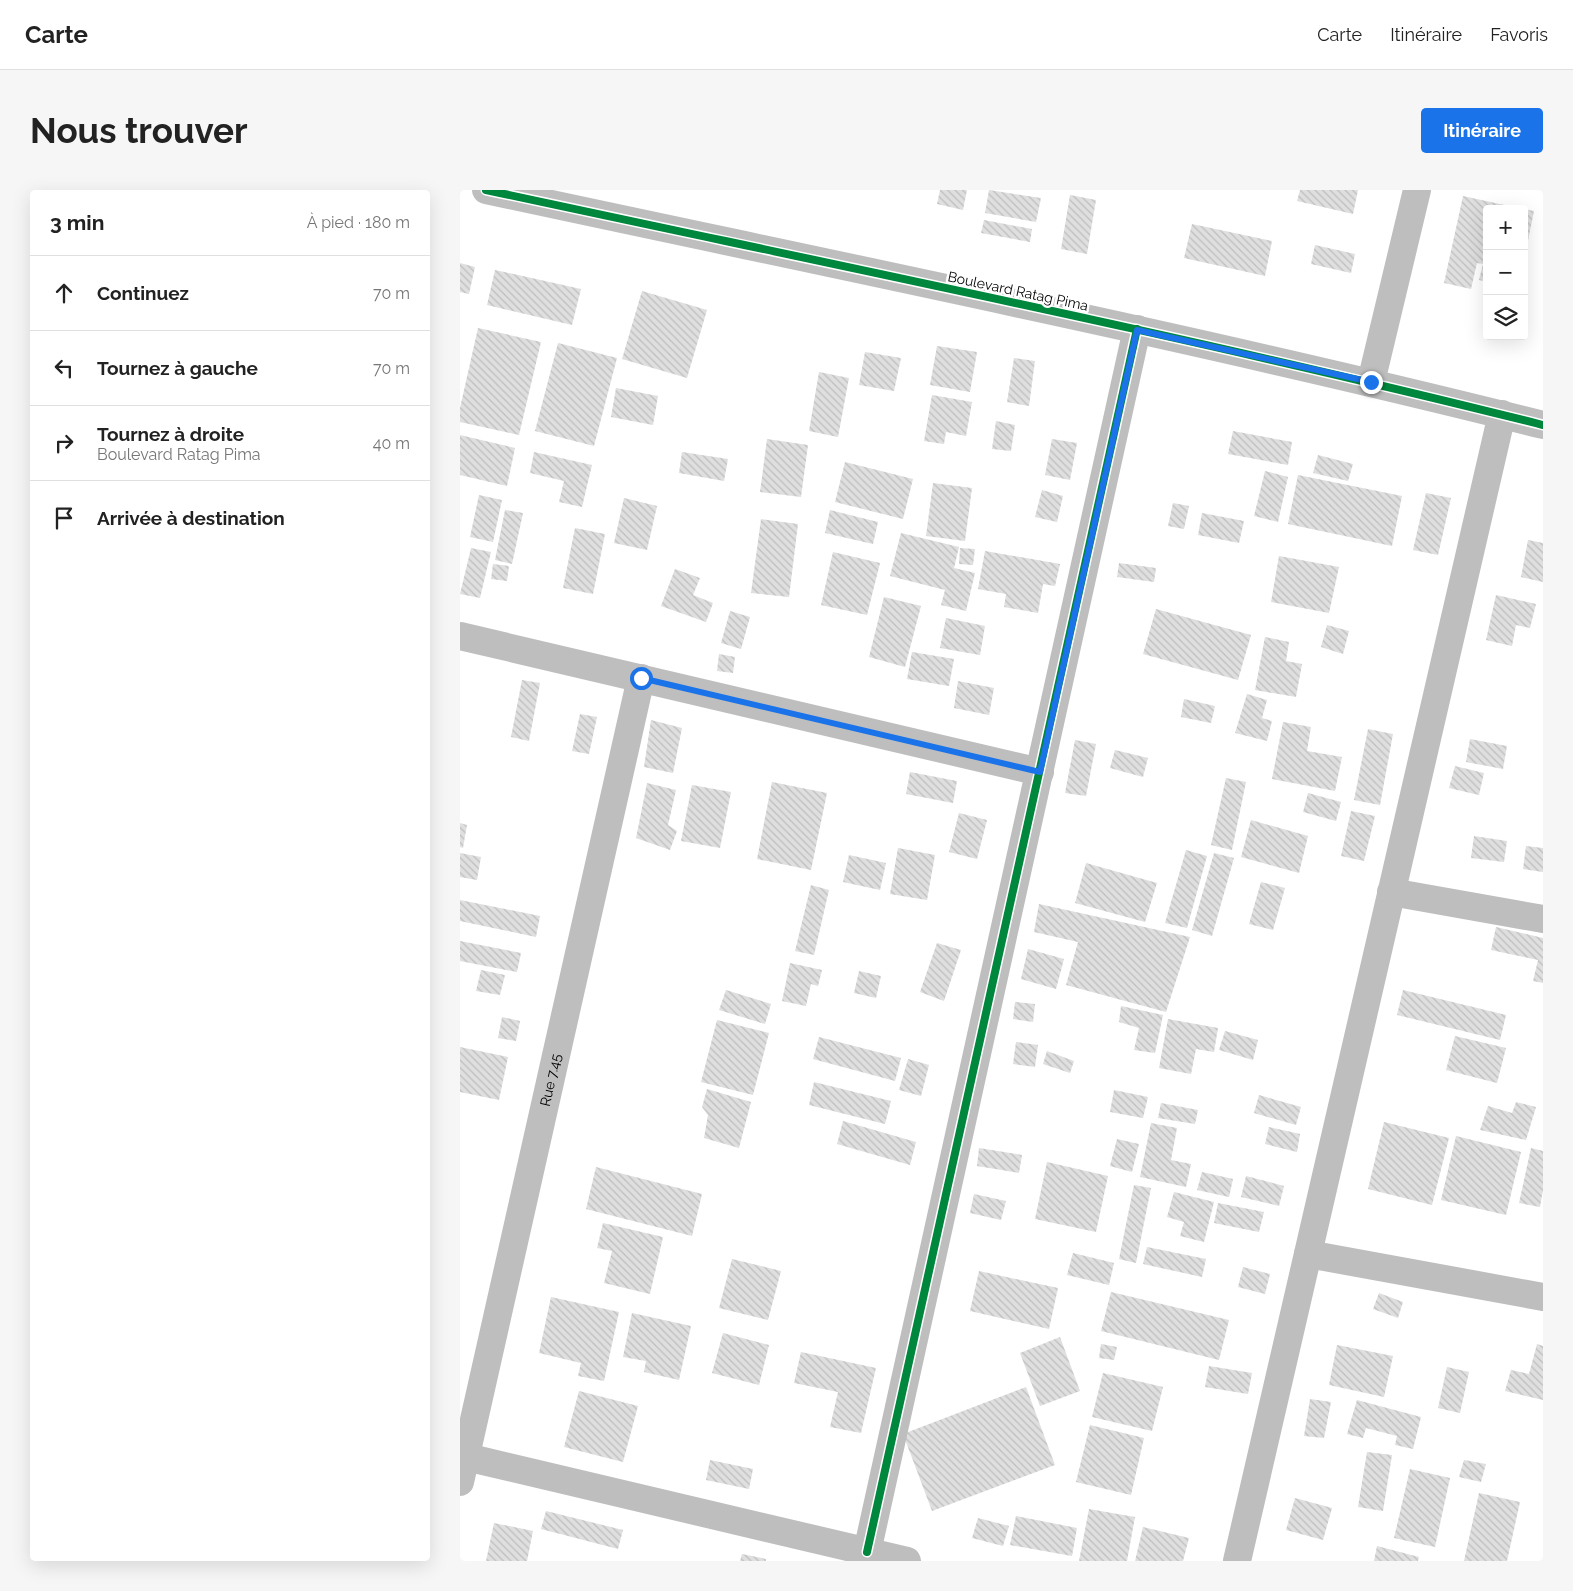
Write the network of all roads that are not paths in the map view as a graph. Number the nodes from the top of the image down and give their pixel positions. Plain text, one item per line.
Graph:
1 (486, 190) edge
2 (1417, 190) edge
3 (1137, 330) junction
4 (1371, 382) junction
5 (1502, 414) junction
6 (1543, 425) edge
7 (460, 636) edge
8 (641, 678) junction
9 (1040, 772) junction
10 (1392, 892) junction
11 (1543, 919) edge
12 (1308, 1254) junction
13 (1543, 1297) edge
14 (463, 1469) edge
15 (867, 1552) junction
16 (907, 1561) edge
17 (1238, 1561) edge

1 - 3 street, Boulevard Ratag Pima
2 - 4 street
3 - 4 street, Boulevard Ratag Pima
3 - 9 street
4 - 5 street, Boulevard Ratag Pima
5 - 6 street, Boulevard Ratag Pima
5 - 10 street
7 - 8 street
8 - 9 street
8 - 14 street, Rue 7.45
9 - 15 street
10 - 11 street
10 - 12 street
12 - 13 street
12 - 17 street
14 - 15 street
15 - 16 street

